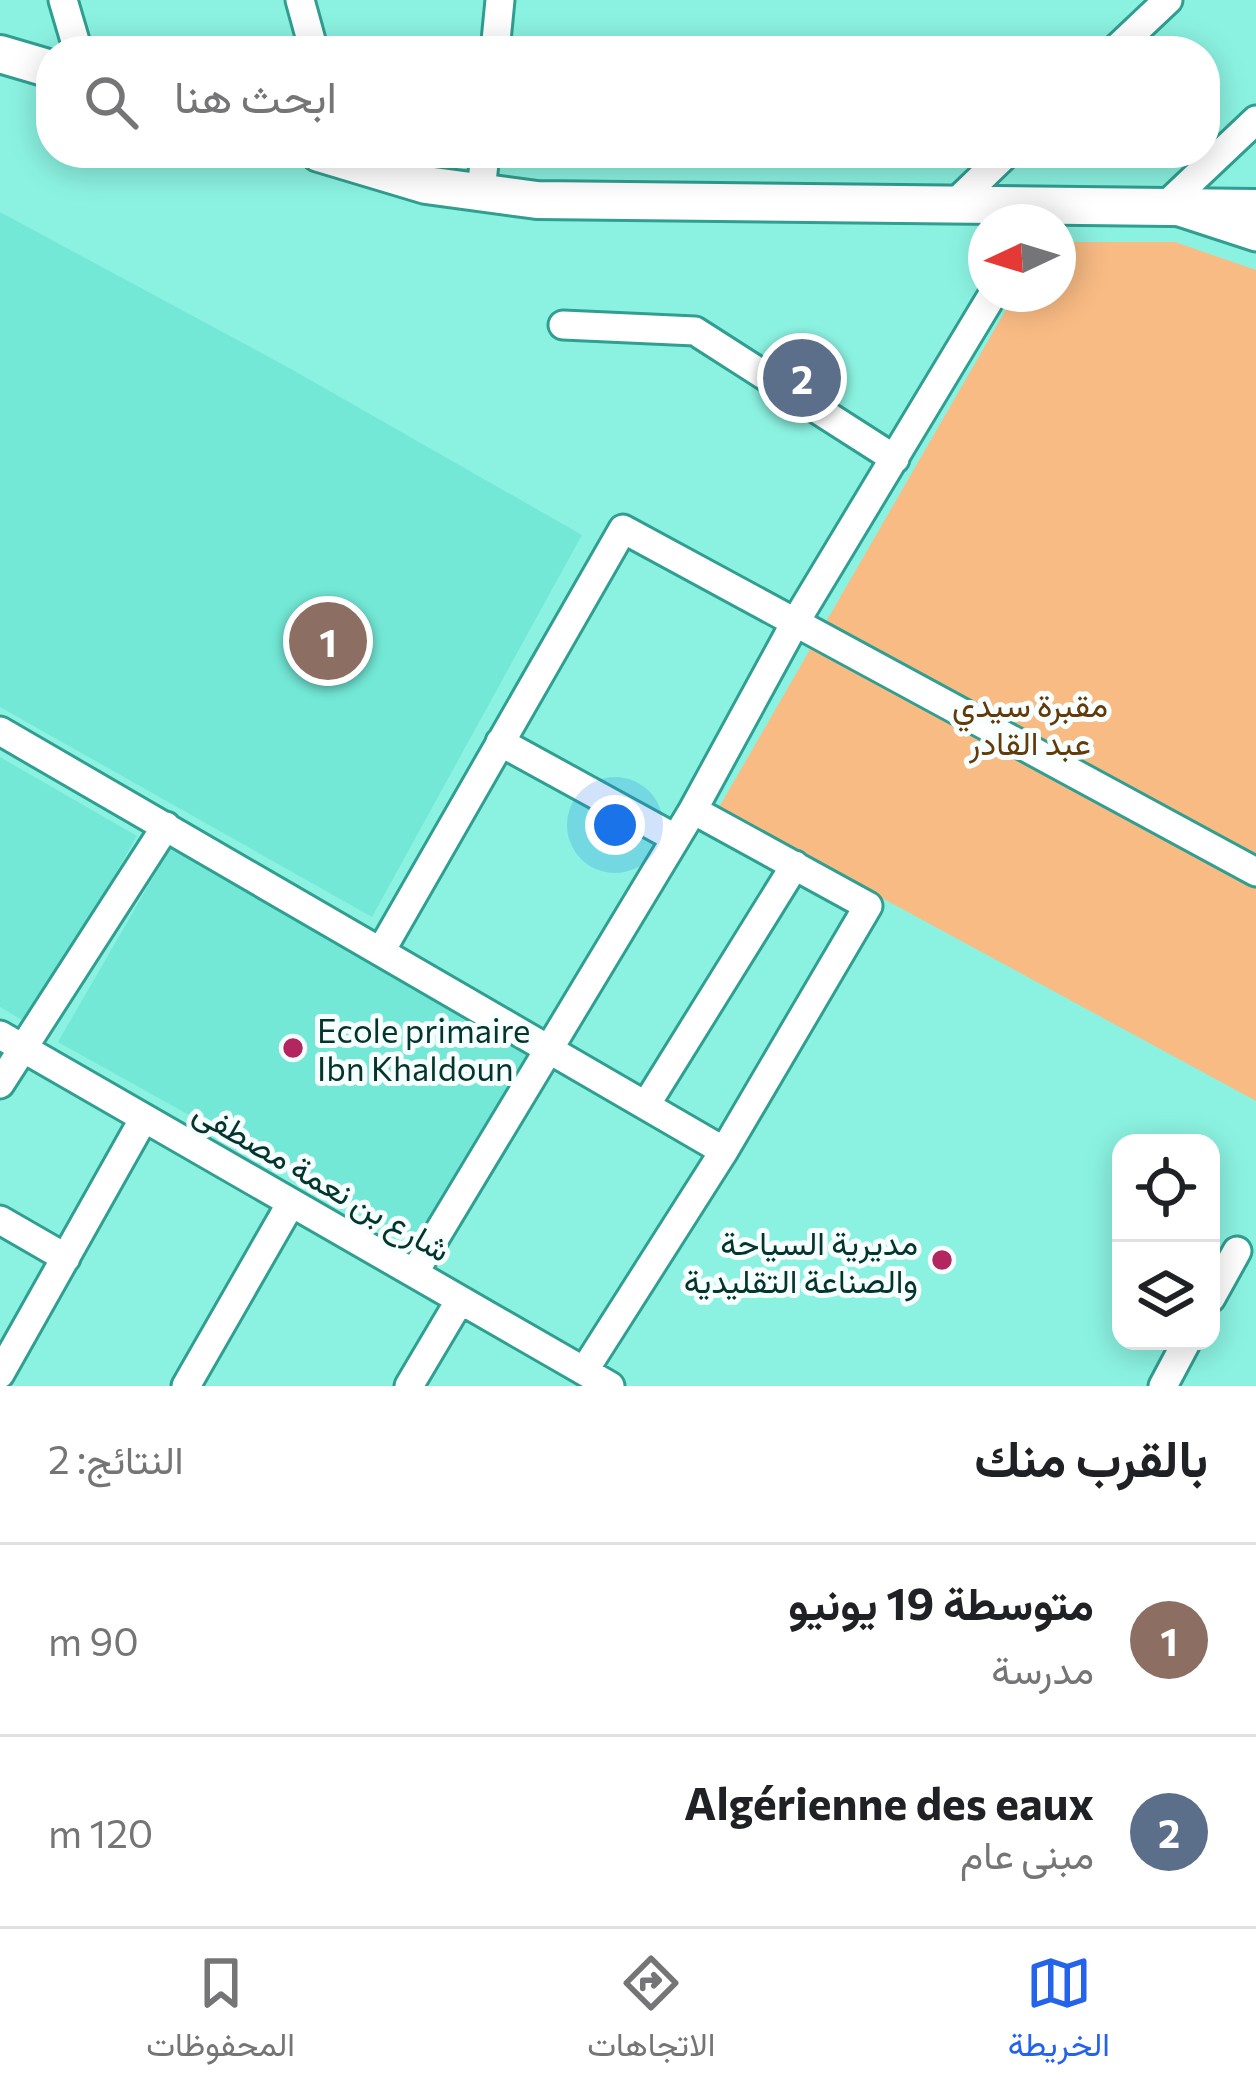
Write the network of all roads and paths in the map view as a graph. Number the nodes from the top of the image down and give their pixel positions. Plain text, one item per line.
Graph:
1 (300, 0) edge
2 (500, 0) edge
3 (1168, 0) edge
4 (68, 1) edge
5 (75, 36) edge
6 (310, 36) edge
7 (496, 36) edge
8 (1130, 36) edge
9 (0, 54) edge
10 (36, 65) edge
11 (1256, 120) edge
12 (1220, 154) edge
13 (373, 168) edge
14 (483, 168) edge
15 (991, 168) edge
16 (1205, 168) edge
17 (481, 192) junction
18 (953, 205) junction
19 (968, 207) edge
20 (1164, 207) junction
21 (1256, 208) edge
22 (1076, 212) edge
23 (1256, 237) edge
24 (982, 312) edge
25 (563, 326) dead end
26 (895, 459) junction
27 (796, 621) junction
28 (0, 731) edge
29 (500, 742) junction
30 (693, 810) junction
31 (166, 826) junction
32 (676, 838) junction
33 (795, 865) junction
34 (1256, 872) edge
35 (381, 951) junction
36 (11, 1041) edge
37 (550, 1049) junction
38 (0, 1084) edge
39 (646, 1106) junction
40 (144, 1118) junction
41 (724, 1150) junction
42 (291, 1202) junction
43 (0, 1220) edge
44 (1237, 1251) dead end
45 (66, 1258) junction
46 (414, 1273) junction
47 (1220, 1282) edge
48 (460, 1300) junction
49 (1182, 1350) edge
50 (584, 1371) junction
51 (0, 1374) edge
52 (185, 1386) edge
53 (409, 1386) edge
54 (610, 1386) edge
55 (1162, 1386) edge

1 - 6 street
2 - 7 street
3 - 8 street
4 - 5 street
9 - 10 main road
11 - 12 street
13 - 17 main road
14 - 17 street
15 - 18 street
16 - 20 street
17 - 18 main road
18 - 19 main road
20 - 21 main road
20 - 22 main road
20 - 23 street
24 - 26 street
25 - 26 street
26 - 27 street
27 - 29 street
27 - 30 street
27 - 34 street
28 - 31 street
29 - 32 street
29 - 35 street
30 - 32 street
30 - 33 street
31 - 35 street
31 - 36 street
32 - 37 street
33 - 39 street
33 - 41 street
35 - 37 street
36 - 38 street
36 - 40 street, شارع بن نعمة مصطفى
37 - 39 street
37 - 46 street
39 - 41 street
40 - 42 street, شارع بن نعمة مصطفى
40 - 45 street
41 - 50 street
42 - 46 street, شارع بن نعمة مصطفى
42 - 52 street
43 - 45 street
44 - 47 street
45 - 51 street
46 - 48 street, شارع بن نعمة مصطفى
48 - 50 street, شارع بن نعمة مصطفى
48 - 53 street
49 - 55 street
50 - 54 street, شارع بن نعمة مصطفى

